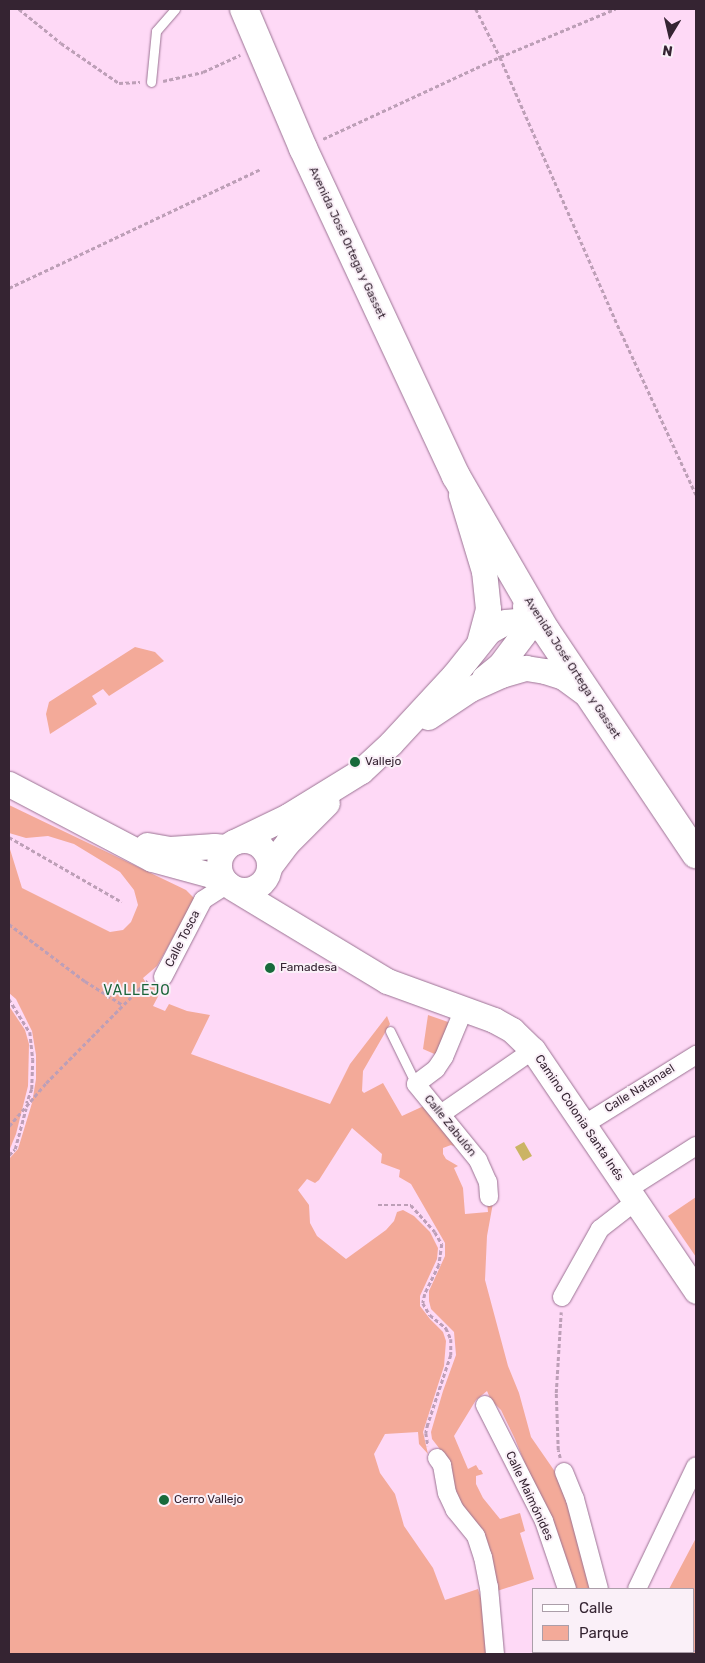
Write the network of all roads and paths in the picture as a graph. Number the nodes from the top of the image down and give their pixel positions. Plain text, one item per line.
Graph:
1 (19, 9) edge
2 (175, 9) edge
3 (244, 9) edge
4 (476, 9) edge
5 (615, 9) edge
6 (258, 43) junction
7 (500, 57) junction
8 (151, 82) junction
9 (303, 148) junction
10 (262, 169) dead end
11 (9, 288) edge
12 (456, 476) junction
13 (696, 494) edge
14 (536, 626) junction
15 (479, 642) junction
16 (470, 689) junction
17 (591, 698) junction
18 (391, 742) junction
19 (351, 778) junction
20 (9, 784) edge
21 (9, 838) edge
22 (118, 841) junction
23 (230, 845) junction
24 (696, 854) edge
25 (268, 871) junction
26 (231, 886) junction
27 (122, 902) dead end
28 (290, 921) junction
29 (9, 924) edge
30 (163, 977) joint
31 (9, 999) edge
32 (124, 1005) junction
33 (464, 1008) junction
34 (390, 1031) dead end
35 (533, 1050) junction
36 (696, 1054) edge
37 (416, 1084) junction
38 (26, 1106) junction
39 (441, 1114) junction
40 (585, 1124) junction
41 (9, 1126) edge
42 (696, 1146) edge
43 (9, 1155) edge
44 (632, 1195) junction
45 (489, 1197) dead end
46 (378, 1205) dead end
47 (696, 1291) edge
48 (562, 1297) joint
49 (485, 1405) dead end
50 (437, 1458) joint
51 (696, 1466) edge
52 (564, 1472) joint
53 (567, 1588) edge
54 (599, 1588) edge
55 (637, 1588) edge
56 (495, 1654) edge

1 - 8 path
2 - 8 lane
3 - 6 main road, Avenida José Ortega y Gasset
4 - 7 path
5 - 7 path
6 - 8 path
6 - 9 main road, Avenida José Ortega y Gasset
7 - 9 path
7 - 13 path
9 - 12 main road, Avenida José Ortega y Gasset
10 - 11 path
12 - 14 main road, Avenida José Ortega y Gasset
12 - 15 main road, Avenida José Ortega y Gasset
14 - 15 main road, Camino Colonia Santa Inés
14 - 16 main road, Camino Colonia Santa Inés
14 - 17 main road, Avenida José Ortega y Gasset
15 - 18 main road, Camino Colonia Santa Inés
16 - 17 main road, Camino Colonia Santa Inés
16 - 18 main road, Camino Colonia Santa Inés
17 - 24 main road, Avenida José Ortega y Gasset
18 - 19 main road, Camino Colonia Santa Inés
19 - 23 main road, Camino Colonia Santa Inés
19 - 25 main road, Camino Colonia Santa Inés
20 - 22 main road, Camino Colonia Santa Inés
21 - 27 path
22 - 23 main road, Camino Colonia Santa Inés
22 - 26 main road, Camino Colonia Santa Inés
23 - 25 main road
23 - 26 main road
25 - 26 main road
25 - 28 main road
26 - 28 main road, Camino Colonia Santa Inés
26 - 30 street, Calle Tosca
28 - 33 main road, Camino Colonia Santa Inés
29 - 32 path
30 - 32 path
31 - 38 path
32 - 38 path
33 - 35 main road, Camino Colonia Santa Inés
33 - 37 street
34 - 37 lane
35 - 39 street
35 - 40 main road, Camino Colonia Santa Inés
36 - 40 street, Calle Natanael
37 - 39 street, Calle Zabulón
38 - 41 path
38 - 43 path
39 - 45 street, Calle Zabulón
40 - 44 main road, Camino Colonia Santa Inés
42 - 44 street
44 - 47 main road, Camino Colonia Santa Inés
44 - 48 street
46 - 50 path
48 - 52 path
49 - 53 street, Calle Maimónides
50 - 56 street
51 - 55 street
52 - 54 street

